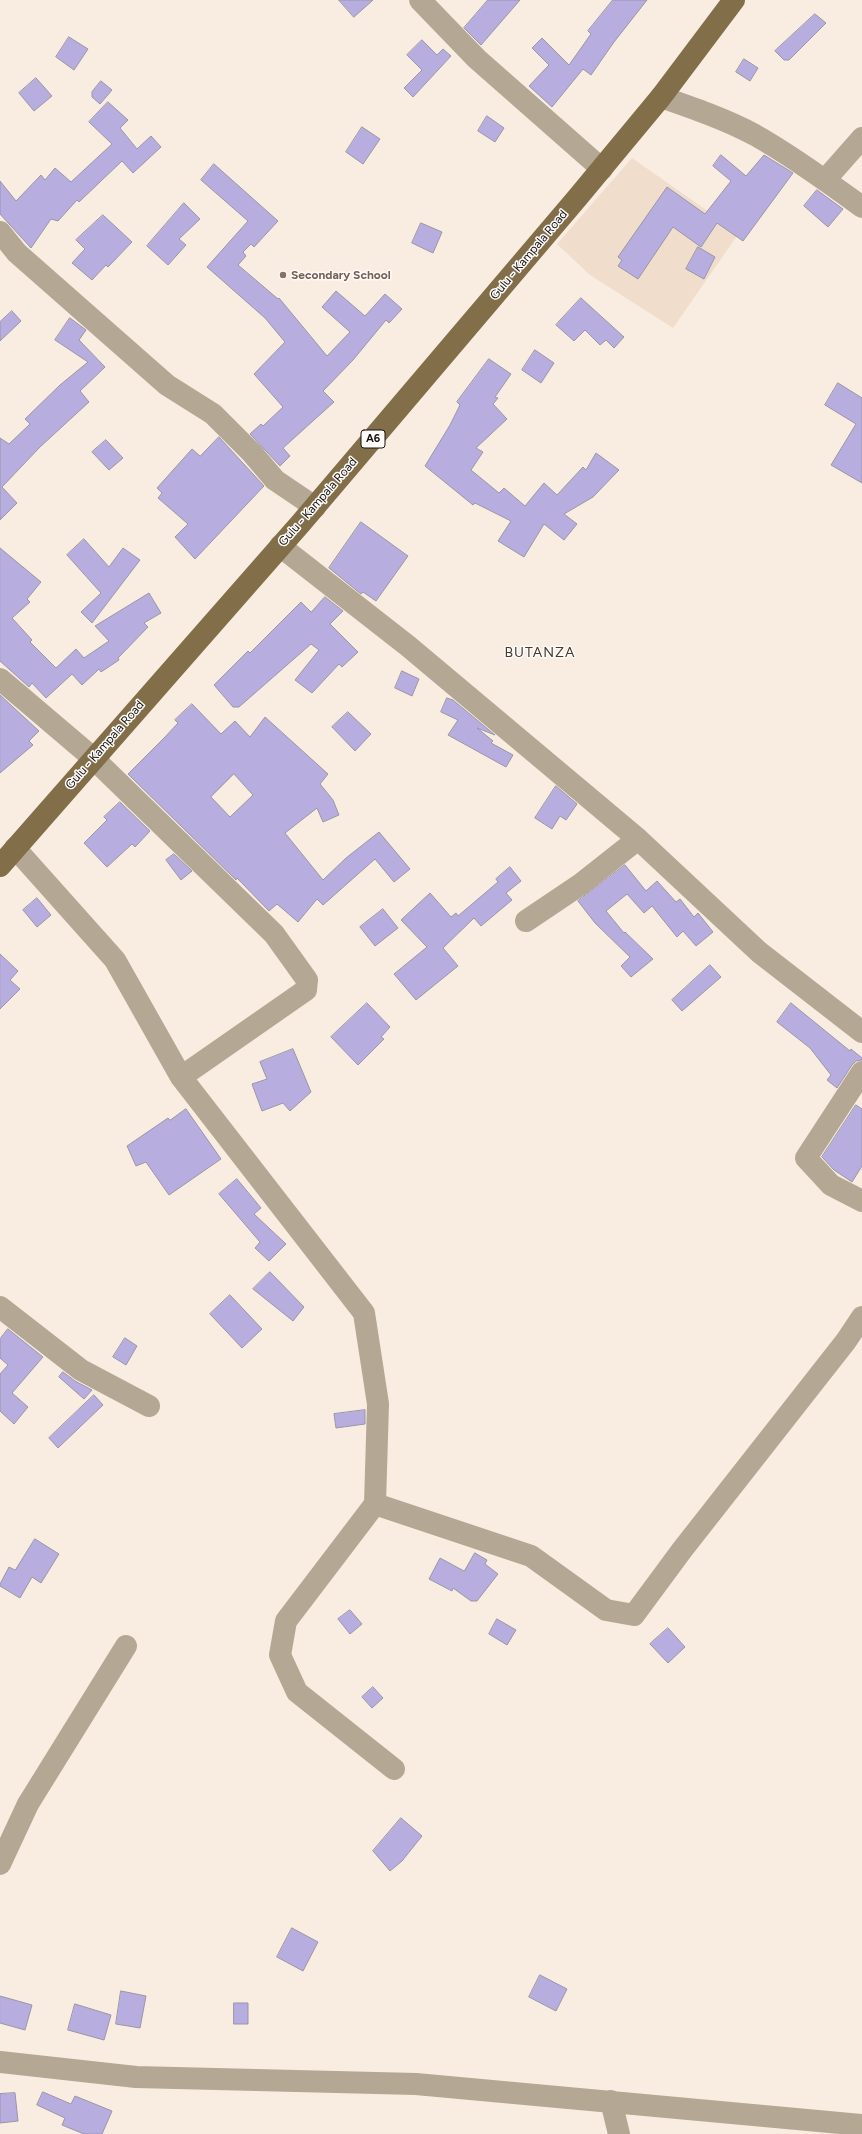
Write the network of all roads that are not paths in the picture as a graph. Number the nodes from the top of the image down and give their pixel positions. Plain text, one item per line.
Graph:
1 (420, 0) edge
2 (734, 0) edge
3 (661, 97) junction
4 (862, 138) edge
5 (602, 169) junction
6 (825, 180) junction
7 (862, 207) edge
8 (4, 244) edge
9 (315, 507) junction
10 (280, 546) junction
11 (0, 679) edge
12 (93, 758) junction
13 (638, 839) junction
14 (16, 848) junction
15 (0, 866) edge
16 (526, 921) dead end
17 (862, 1032) edge
18 (862, 1072) edge
19 (181, 1077) junction
20 (862, 1201) edge
21 (0, 1307) edge
22 (862, 1317) edge
23 (149, 1406) dead end
24 (375, 1504) junction
25 (126, 1646) dead end
26 (394, 1769) dead end
27 (0, 1864) edge
28 (0, 2062) edge
29 (611, 2100) junction
30 (862, 2125) edge
31 (619, 2134) edge

1 - 5 street
2 - 3 main road, Gulu - Kampala Road / A6
3 - 5 main road, Gulu - Kampala Road / A6
3 - 6 street
4 - 6 street
5 - 9 main road, Gulu - Kampala Road / A6
6 - 7 street
8 - 9 street
9 - 10 main road, Gulu - Kampala Road / A6
10 - 12 main road, Gulu - Kampala Road / A6
10 - 13 street
11 - 12 street
12 - 14 main road, Gulu - Kampala Road / A6
12 - 19 street
13 - 16 street
13 - 17 street
14 - 15 main road, Gulu - Kampala Road / A6
14 - 19 street
18 - 20 street
19 - 24 street
21 - 23 street
22 - 24 street
24 - 26 street
25 - 27 street
28 - 29 street
29 - 30 street
29 - 31 street

